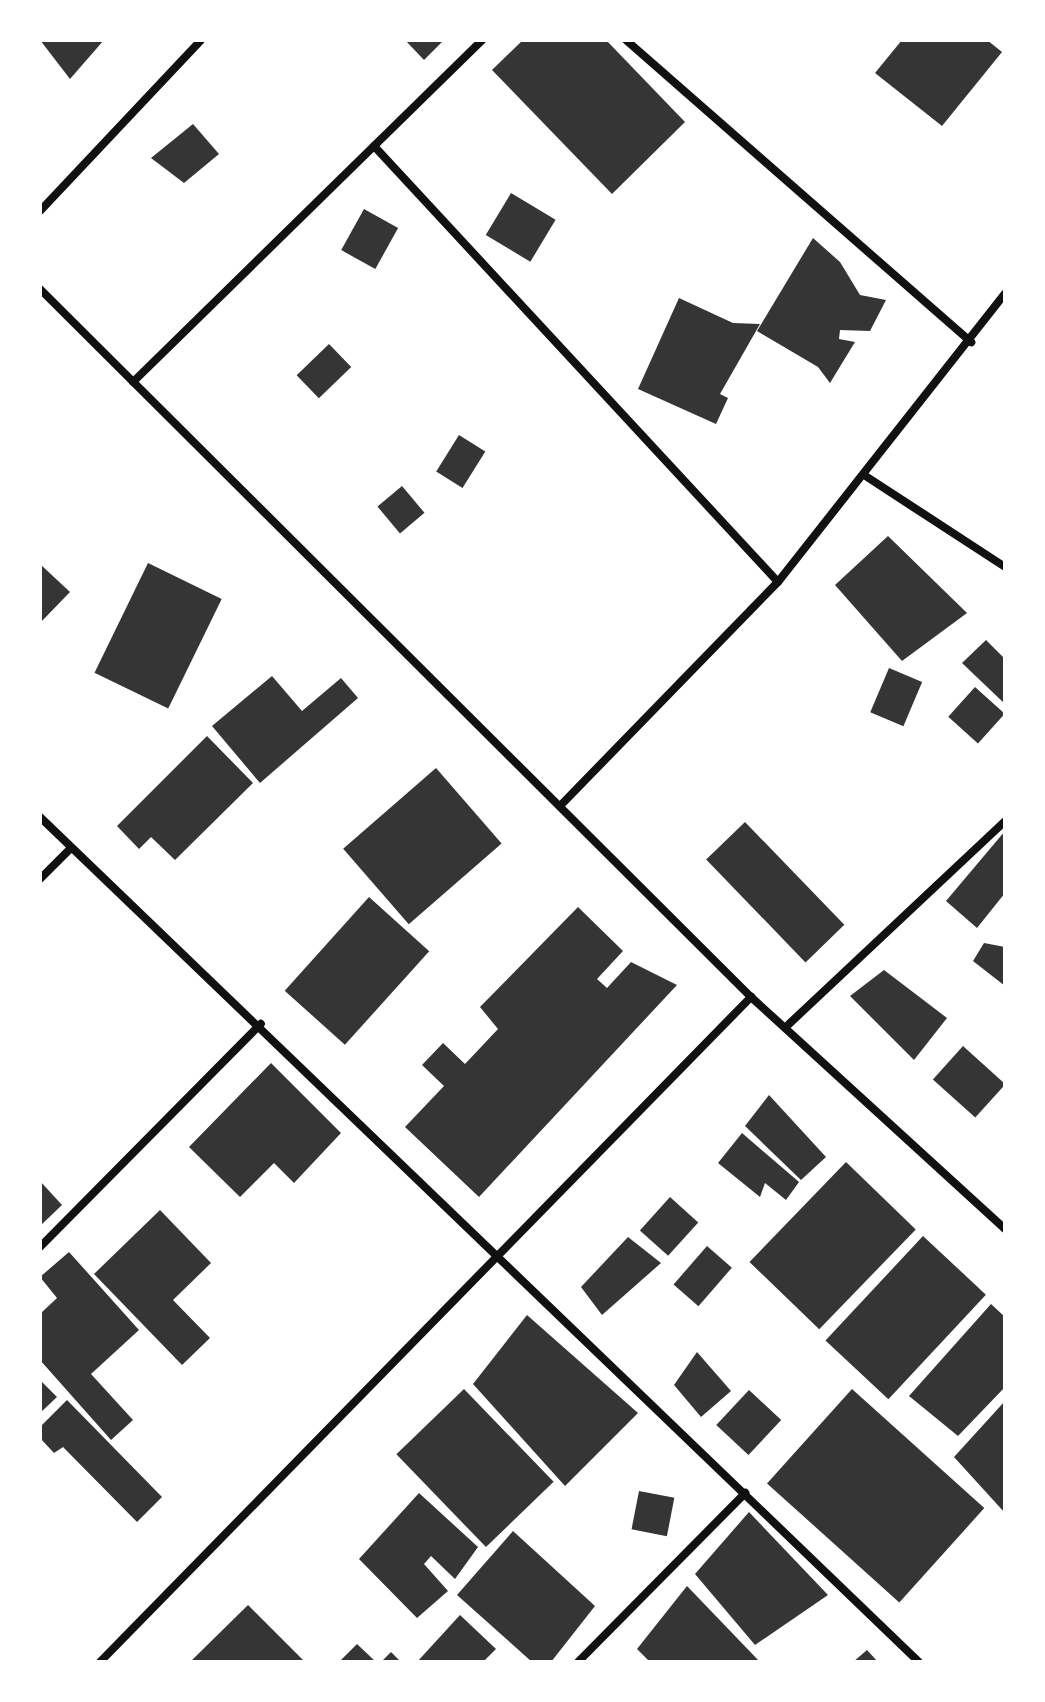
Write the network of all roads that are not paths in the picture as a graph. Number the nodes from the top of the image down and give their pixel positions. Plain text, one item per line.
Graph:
1 (201, 40) edge
2 (482, 40) edge
3 (626, 40) edge
4 (374, 146) junction
5 (40, 211) edge
6 (40, 289) edge
7 (1005, 294) edge
8 (971, 342) junction
9 (133, 382) junction
10 (864, 475) junction
11 (1005, 567) edge
12 (778, 582) junction
13 (560, 806) junction
14 (40, 817) edge
15 (1005, 821) edge
16 (71, 848) junction
17 (40, 879) edge
18 (751, 997) junction
19 (261, 1024) junction
20 (789, 1024) junction
21 (1005, 1229) edge
22 (40, 1247) edge
23 (501, 1255) junction
24 (745, 1493) junction
25 (105, 1660) edge
26 (578, 1662) edge
27 (919, 1662) edge

1 - 5 street
2 - 4 street
3 - 8 street
4 - 9 street
4 - 12 street
6 - 9 street
7 - 8 street
8 - 10 street
9 - 13 street
10 - 11 street
10 - 12 street
12 - 13 street
13 - 18 street
14 - 16 street
15 - 20 street
16 - 17 street
16 - 19 street
18 - 20 street
18 - 23 street
19 - 22 street
19 - 23 street
20 - 21 street
23 - 24 street
23 - 25 street
24 - 26 street
24 - 27 street

